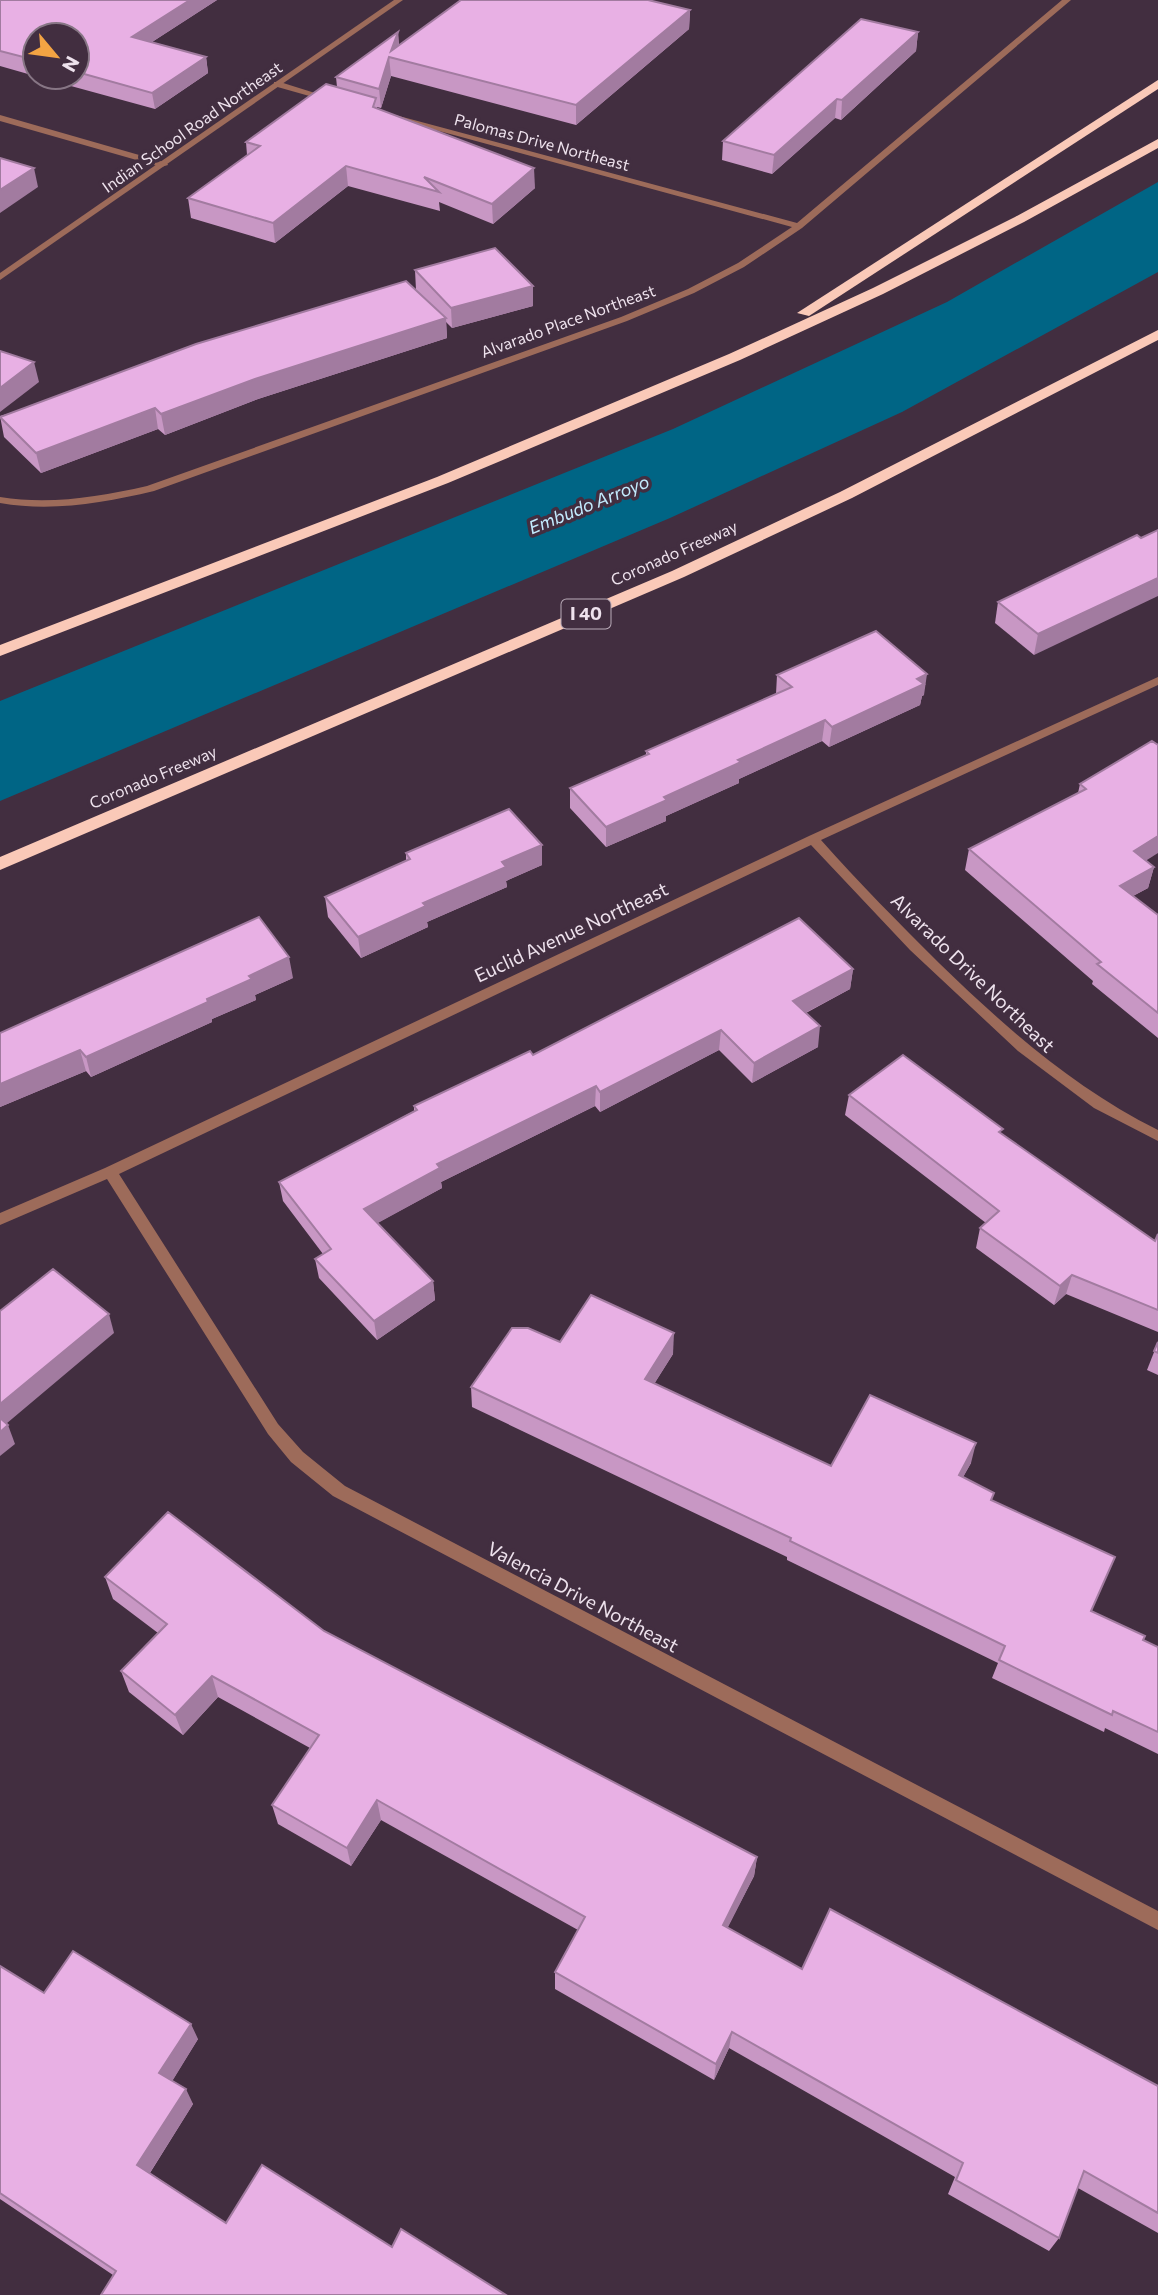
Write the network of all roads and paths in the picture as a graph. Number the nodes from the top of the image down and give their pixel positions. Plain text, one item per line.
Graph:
1 (399, 0) edge
2 (1068, 0) edge
3 (277, 84) junction
4 (1158, 84) edge
5 (338, 101) edge
6 (378, 112) edge
7 (0, 118) edge
8 (1158, 143) edge
9 (164, 165) junction
10 (799, 226) junction
11 (0, 277) edge
12 (1158, 334) edge
13 (735, 358) junction
14 (0, 500) edge
15 (0, 651) edge
16 (1158, 681) edge
17 (813, 839) junction
18 (0, 864) edge
19 (1158, 1136) edge
20 (110, 1172) junction
21 (0, 1219) edge
22 (1158, 1921) edge

1 - 3 street, Indian School Road Northeast
2 - 10 street, Alvarado Place Northeast
3 - 5 street
3 - 9 street, Indian School Road Northeast
4 - 13 highway
6 - 10 street, Palomas Drive Northeast
7 - 9 street
8 - 13 highway
9 - 11 street, Indian School Road Northeast
10 - 14 street, Alvarado Place Northeast
12 - 18 highway, Coronado Freeway / I 40
13 - 15 highway
16 - 17 street, Euclid Avenue Northeast
17 - 19 street, Alvarado Drive Northeast
17 - 20 street, Euclid Avenue Northeast
20 - 21 street, Euclid Avenue Northeast
20 - 22 street, Valencia Drive Northeast

